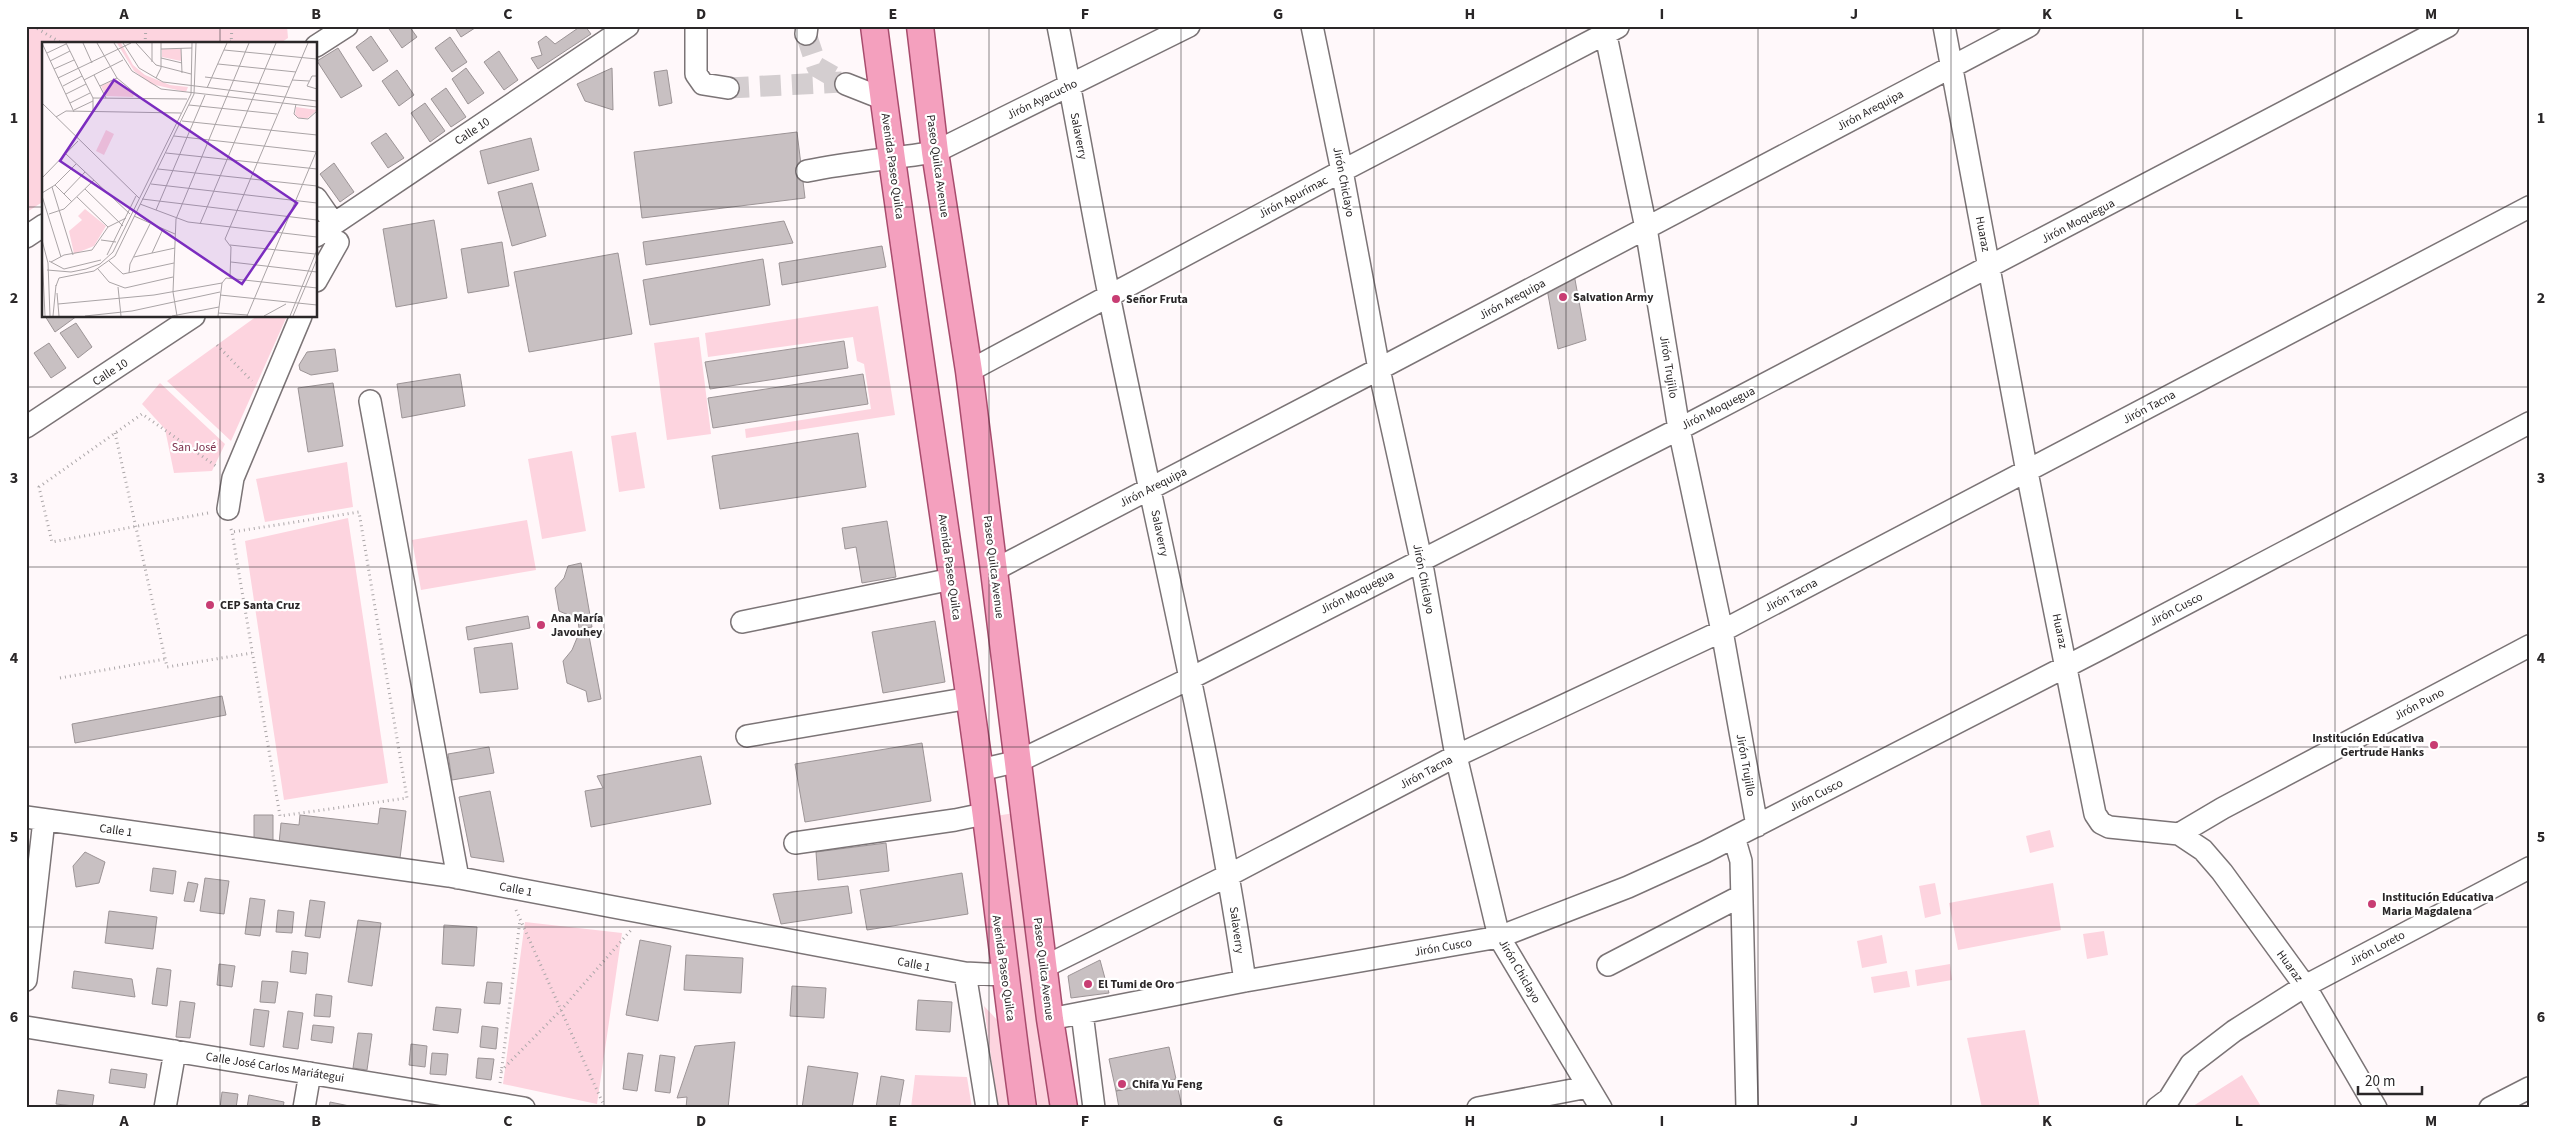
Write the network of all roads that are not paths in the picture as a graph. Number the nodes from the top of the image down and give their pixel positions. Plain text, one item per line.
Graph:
1 (347, 26) edge
2 (628, 26) edge
3 (696, 26) edge
4 (874, 26) edge
5 (920, 26) edge
6 (1058, 26) edge
7 (1189, 26) edge
8 (1312, 26) edge
9 (1944, 26) edge
10 (2029, 26) edge
11 (2448, 26) edge
12 (1609, 29) edge
13 (318, 45) edge
14 (1952, 68) junction
15 (846, 84) tunnel mouth
16 (1070, 86) junction
17 (728, 88) tunnel mouth
18 (884, 99) junction
19 (935, 152) junction
20 (891, 159) junction
21 (1342, 170) junction
22 (807, 171) dead end
23 (318, 202) edge
24 (2529, 207) edge
25 (1646, 228) junction
26 (336, 233) junction
27 (318, 236) edge
28 (1990, 268) junction
29 (318, 276) edge
30 (1108, 295) junction
31 (191, 318) edge
32 (300, 318) edge
33 (1379, 369) junction
34 (969, 371) junction
35 (370, 401) dead end
36 (2529, 423) edge
37 (26, 427) edge
38 (1679, 429) junction
39 (2027, 472) junction
40 (1150, 489) junction
41 (228, 509) road end
42 (1421, 559) junction
43 (994, 570) junction
44 (952, 579) junction
45 (742, 622) dead end
46 (1722, 631) junction
47 (2529, 646) edge
48 (2067, 666) junction
49 (1191, 678) junction
50 (970, 698) junction
51 (747, 736) dead end
52 (1456, 756) junction
53 (1019, 761) junction
54 (980, 770) junction
55 (984, 814) junction
56 (35, 819) edge
57 (1757, 826) junction
58 (2179, 834) junction
59 (1734, 837) junction
60 (795, 842) dead end
61 (2529, 868) edge
62 (1230, 876) junction
63 (458, 878) junction
64 (1741, 896) junction
65 (1500, 937) junction
66 (1608, 964) dead end
67 (1044, 967) junction
68 (965, 973) junction
69 (1004, 975) junction
70 (26, 980) edge
71 (1245, 981) junction
72 (2305, 986) junction
73 (1082, 1014) junction
74 (1050, 1019) junction
75 (26, 1027) edge
76 (175, 1051) junction
77 (310, 1073) junction
78 (1588, 1086) junction
79 (2529, 1088) edge
80 (456, 1102) edge
81 (165, 1108) edge
82 (304, 1108) edge
83 (524, 1108) edge
84 (987, 1108) edge
85 (1023, 1108) edge
86 (1064, 1108) edge
87 (1094, 1108) edge
88 (1478, 1108) edge
89 (1601, 1108) edge
90 (1747, 1108) edge
91 (2157, 1108) edge
92 (2376, 1108) edge
93 (2490, 1108) edge

1 - 13 street
2 - 26 street, Calle 10
3 - 17 street
4 - 18 main road, Avenida Paseo Quilca
5 - 19 main road, Paseo Quilca Avenue
6 - 16 street, Salaverry
7 - 16 street, Jirón Ayacucho
8 - 21 street, Jirón Chiclayo
9 - 14 street, Huaraz
10 - 14 street, Jirón Arequipa
11 - 28 street, Jirón Moquegua
12 - 21 street, Jirón Apurímac
12 - 25 street, Jirón Trujillo
14 - 25 street, Jirón Arequipa
14 - 28 street, Huaraz
15 - 18 street
16 - 19 street, Jirón Ayacucho
16 - 30 street, Salaverry
18 - 20 main road, Avenida Paseo Quilca
19 - 20 street, Jirón Ayacucho
19 - 34 main road, Paseo Quilca Avenue
20 - 22 street, Jirón Ayacucho
20 - 44 main road, Avenida Paseo Quilca
21 - 30 street, Jirón Apurímac
21 - 33 street, Jirón Chiclayo
23 - 26 street
24 - 39 street, Jirón Tacna
25 - 33 street, Jirón Arequipa
25 - 38 street, Jirón Trujillo
26 - 27 street, Calle 10
26 - 29 street
28 - 38 street, Jirón Moquegua
28 - 39 street, Huaraz
30 - 34 street, Jirón Apurímac
30 - 40 street, Salaverry
31 - 37 street, Calle 10
32 - 41 street
33 - 40 street, Jirón Arequipa
33 - 42 street, Jirón Chiclayo
34 - 43 main road, Paseo Quilca Avenue
35 - 63 street
36 - 48 street, Jirón Cusco
38 - 42 street, Jirón Moquegua
38 - 46 street, Jirón Trujillo
39 - 46 street, Jirón Tacna
39 - 48 street, Huaraz
40 - 43 street, Jirón Arequipa
40 - 49 street, Salaverry
42 - 49 street, Jirón Moquegua
42 - 52 street, Jirón Chiclayo
43 - 53 main road, Paseo Quilca Avenue
44 - 45 street
44 - 50 main road, Avenida Paseo Quilca
46 - 52 street, Jirón Tacna
46 - 57 street, Jirón Trujillo
47 - 58 street, Jirón Puno
48 - 57 street, Jirón Cusco
48 - 58 street, Huaraz
49 - 53 street, Jirón Moquegua
49 - 62 street, Salaverry
50 - 51 street
50 - 54 main road, Avenida Paseo Quilca
52 - 62 street, Jirón Tacna
52 - 65 street, Jirón Chiclayo
53 - 54 street, Jirón Moquegua
53 - 67 main road, Paseo Quilca Avenue
54 - 55 main road, Avenida Paseo Quilca
55 - 60 street
55 - 69 main road, Avenida Paseo Quilca
56 - 63 street, Calle 1
56 - 70 street
57 - 59 street, Jirón Cusco
58 - 72 street, Huaraz
59 - 64 street
59 - 65 street, Jirón Cusco
61 - 72 street, Jirón Loreto
62 - 67 street, Jirón Tacna
62 - 71 street, Salaverry
63 - 68 street, Calle 1
64 - 66 street
64 - 90 street
65 - 71 street, Jirón Cusco
65 - 78 street, Jirón Chiclayo
67 - 74 main road, Paseo Quilca Avenue
68 - 69 street, Calle 1
68 - 84 street
69 - 85 main road, Avenida Paseo Quilca
71 - 73 street, Jirón Cusco
72 - 91 street, Jirón Loreto
72 - 92 street, Huaraz
73 - 74 street, Jirón Cusco
73 - 87 street
74 - 86 main road, Paseo Quilca Avenue
75 - 76 street, Calle José Carlos Mariátegui
76 - 77 street, Calle José Carlos Mariátegui
76 - 81 street
77 - 80 street, Calle José Carlos Mariátegui
77 - 82 street
78 - 88 street
78 - 89 street, Jirón Chiclayo
79 - 93 street
80 - 83 street, Calle José Carlos Mariátegui

